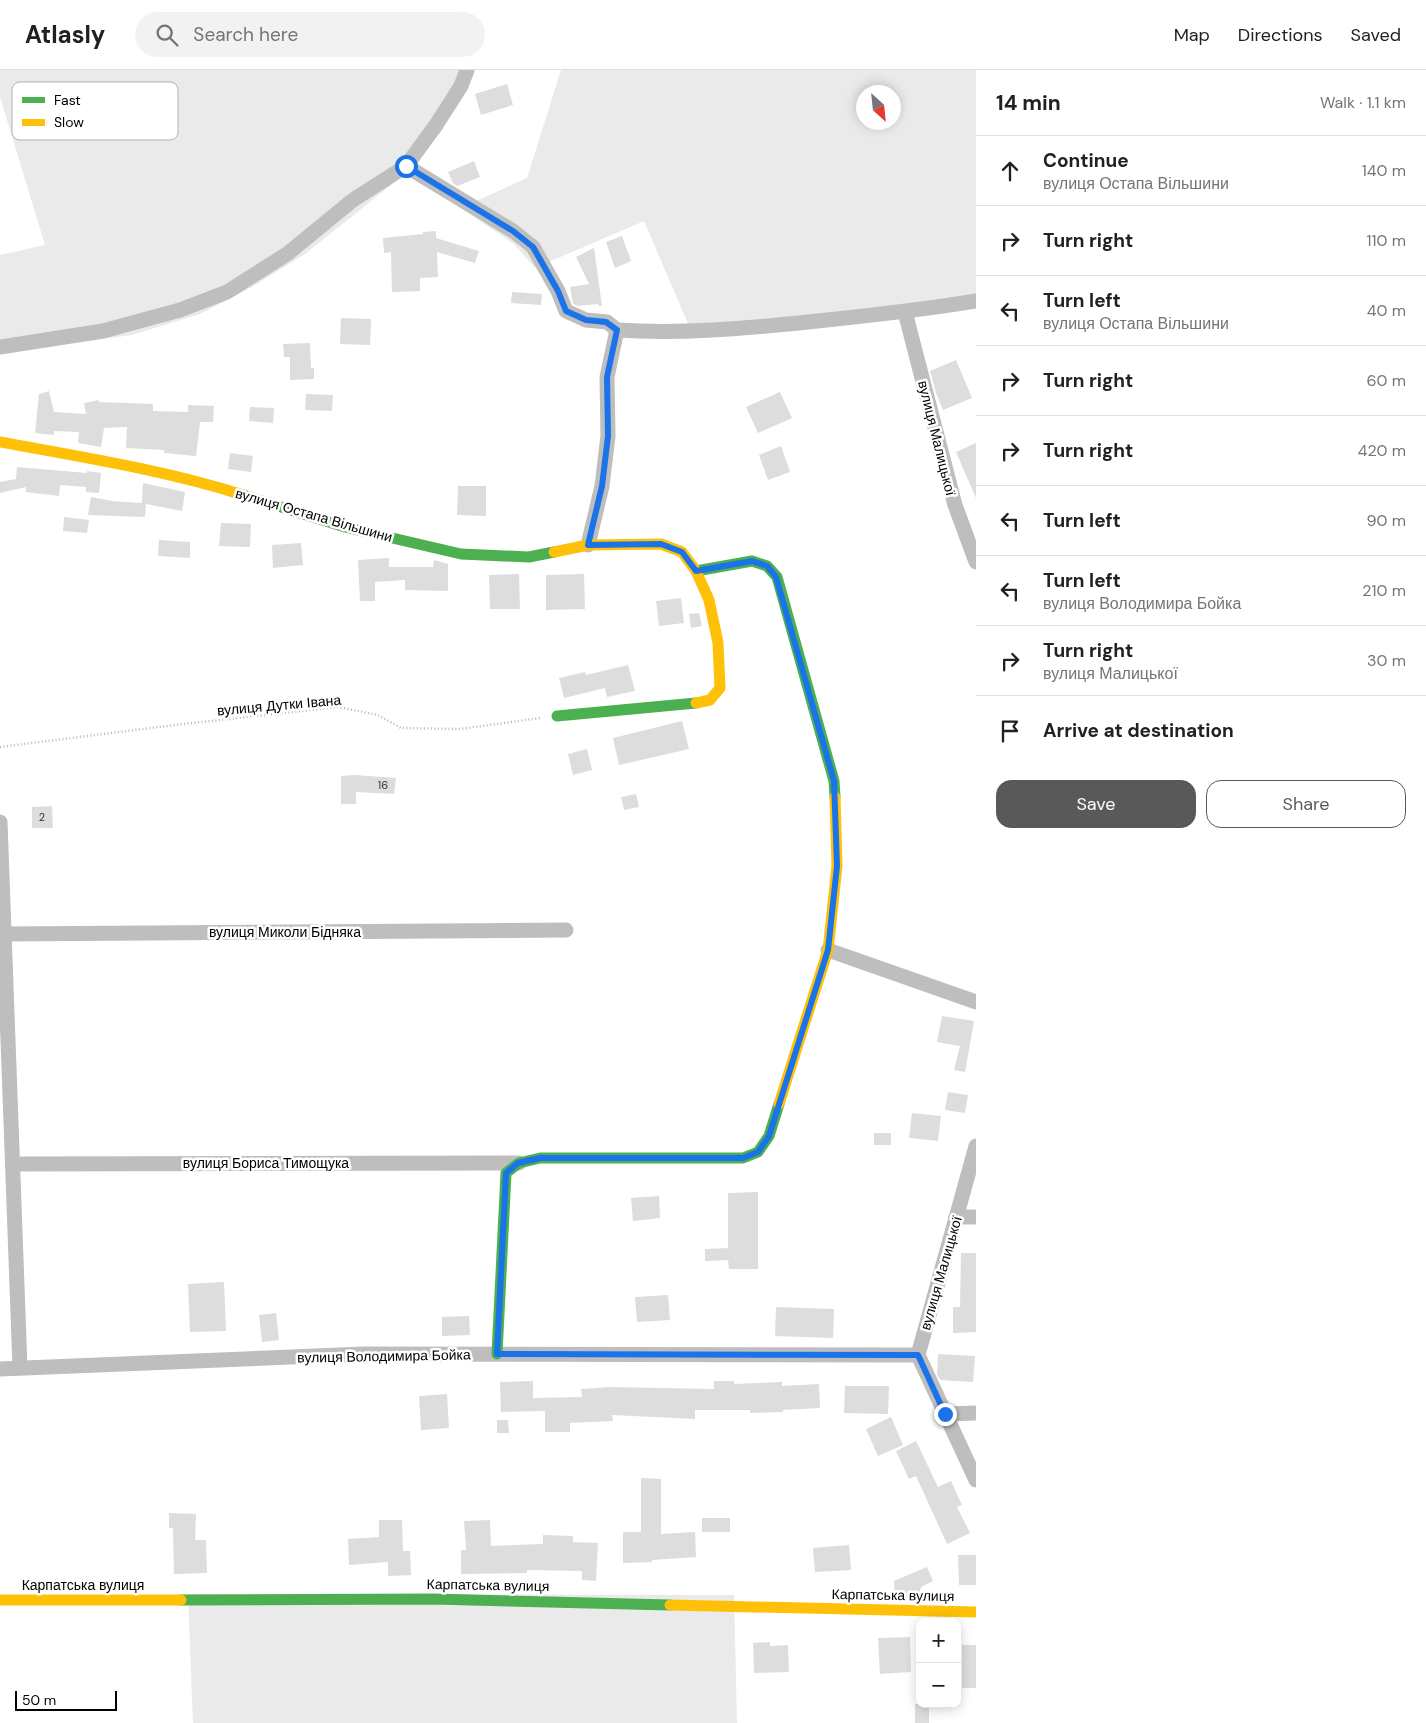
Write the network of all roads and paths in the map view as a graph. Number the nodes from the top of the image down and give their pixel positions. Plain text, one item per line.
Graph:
1 (467, 70) edge
2 (406, 166) junction
3 (976, 302) edge
4 (905, 312) junction
5 (617, 330) junction
6 (0, 347) edge
7 (0, 442) edge
8 (588, 545) junction
9 (976, 562) edge
10 (696, 571) junction
11 (557, 716) joint
12 (0, 747) edge
13 (0, 822) edge
14 (566, 930) dead end
15 (4, 934) junction
16 (828, 950) junction
17 (976, 1002) edge
18 (976, 1146) edge
19 (518, 1163) junction
20 (13, 1164) junction
21 (956, 1217) junction
22 (976, 1217) edge
23 (497, 1354) junction
24 (918, 1355) junction
25 (20, 1368) junction
26 (0, 1369) edge
27 (945, 1414) junction
28 (976, 1414) edge
29 (976, 1480) edge
30 (0, 1600) edge
31 (976, 1612) edge

1 - 2 street
2 - 5 street
2 - 6 street
3 - 4 street
4 - 5 street
4 - 9 street, вулиця Малицької
5 - 8 street
7 - 8 street, вулиця Остапа Вільшини
8 - 10 street, вулиця Остапа Вільшини
10 - 11 street
10 - 16 street
11 - 12 path, вулиця Дутки Івана
13 - 15 street
14 - 15 street, вулиця Миколи Бідняка
15 - 20 street
16 - 17 street
16 - 19 street
18 - 21 street, вулиця Малицької
19 - 20 street, вулиця Бориса Тимощука
19 - 23 street
20 - 25 street
21 - 22 street
21 - 24 street, вулиця Малицької
23 - 24 street, вулиця Володимира Бойка
23 - 25 street, вулиця Володимира Бойка
24 - 27 street
25 - 26 street, вулиця Володимира Бойка
27 - 28 street
27 - 29 street
30 - 31 street, Карпатська вулиця

